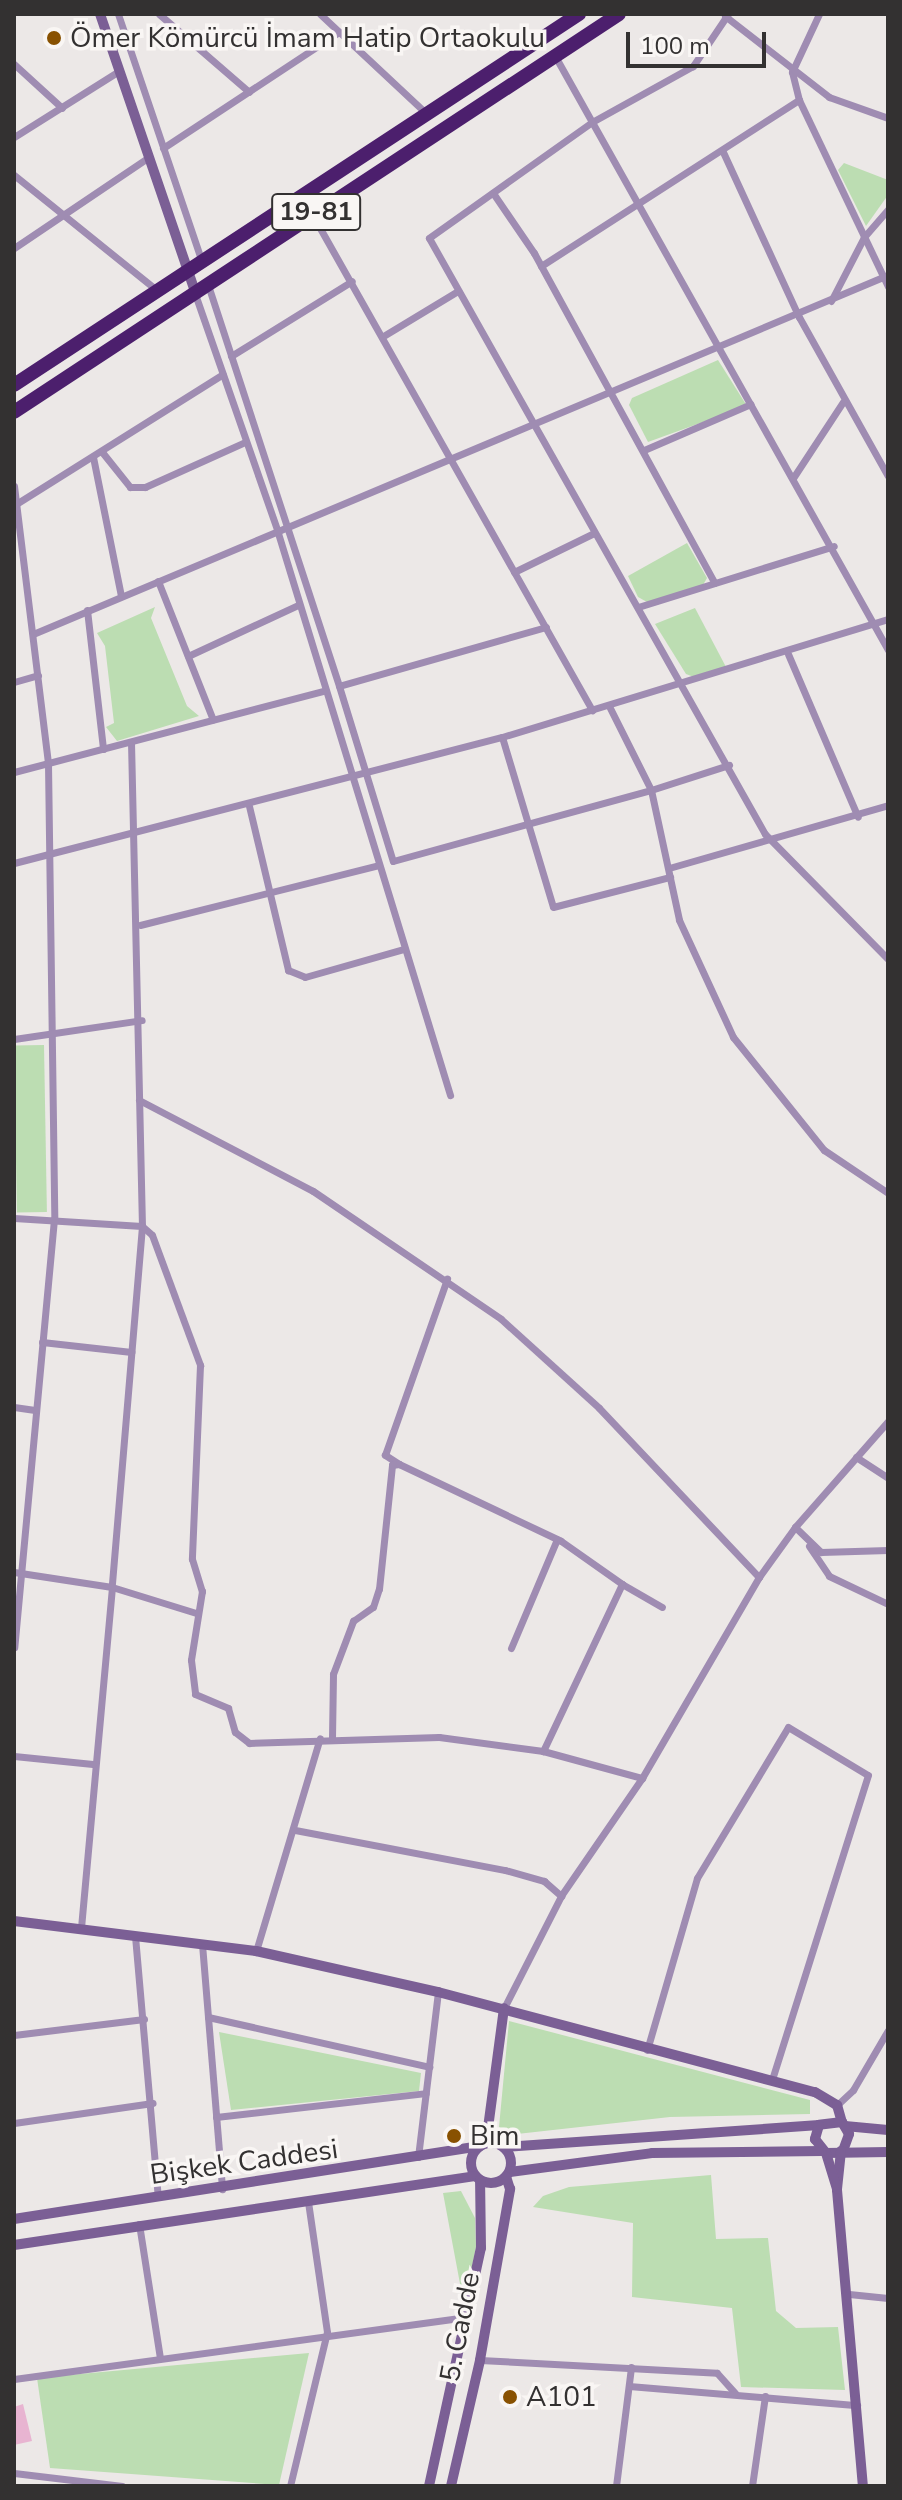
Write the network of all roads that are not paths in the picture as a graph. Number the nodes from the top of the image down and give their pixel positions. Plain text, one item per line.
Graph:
1 (100, 14) edge
2 (118, 14) edge
3 (159, 14) edge
4 (320, 14) edge
5 (579, 14) edge
6 (619, 14) edge
7 (819, 14) edge
8 (726, 15) edge
9 (339, 32) junction
10 (555, 56) junction
11 (14, 64) edge
12 (119, 71) junction
13 (792, 72) junction
14 (249, 92) junction
15 (799, 100) junction
16 (62, 108) junction
17 (429, 115) junction
18 (888, 118) edge
19 (592, 122) junction
20 (14, 137) edge
21 (163, 148) junction
22 (723, 152) junction
23 (149, 157) junction
24 (14, 175) edge
25 (493, 193) junction
26 (636, 201) junction
27 (888, 209) edge
28 (62, 214) junction
29 (312, 214) junction
30 (864, 237) junction
31 (14, 248) edge
32 (202, 263) junction
33 (541, 266) junction
34 (188, 272) junction
35 (885, 276) edge
36 (352, 281) junction
37 (888, 287) edge
38 (201, 288) junction
39 (458, 291) junction
40 (159, 292) junction
41 (831, 301) junction
42 (799, 317) junction
43 (385, 335) junction
44 (721, 345) junction
45 (231, 356) junction
46 (223, 374) junction
47 (14, 385) edge
48 (611, 390) junction
49 (843, 402) junction
50 (751, 404) junction
51 (14, 412) edge
52 (530, 420) junction
53 (245, 442) junction
54 (644, 450) junction
55 (102, 452) junction
56 (451, 454) junction
57 (93, 457) junction
58 (888, 476) edge
59 (793, 478) junction
60 (14, 486) edge
61 (16, 504) junction
62 (16, 516) edge
63 (288, 529) junction
64 (278, 533) junction
65 (594, 533) junction
66 (834, 546) junction
67 (514, 572) junction
68 (158, 581) junction
69 (715, 583) junction
70 (121, 596) junction
71 (298, 605) junction
72 (638, 607) junction
73 (87, 610) junction
74 (888, 619) edge
75 (876, 624) junction
76 (546, 627) junction
77 (33, 634) junction
78 (888, 650) edge
79 (788, 654) junction
80 (188, 656) junction
81 (38, 675) junction
82 (14, 682) edge
83 (686, 684) junction
84 (339, 686) junction
85 (323, 691) junction
86 (609, 706) junction
87 (592, 710) junction
88 (213, 720) junction
89 (502, 737) junction
90 (131, 742) junction
91 (103, 749) junction
92 (48, 764) junction
93 (729, 765) junction
94 (14, 772) edge
95 (366, 773) junction
96 (351, 778) junction
97 (651, 790) junction
98 (888, 805) edge
99 (249, 806) junction
100 (858, 817) junction
101 (527, 828) junction
102 (138, 833) junction
103 (770, 841) junction
104 (47, 855) junction
105 (14, 863) edge
106 (378, 865) junction
107 (669, 872) junction
108 (270, 892) junction
109 (140, 925) junction
110 (404, 949) junction
111 (888, 959) edge
112 (142, 1020) junction
113 (50, 1037) junction
114 (14, 1039) edge
115 (450, 1095) dead end
116 (139, 1100) junction
117 (888, 1193) edge
118 (14, 1218) edge
119 (54, 1219) junction
120 (142, 1226) junction
121 (447, 1279) junction
122 (42, 1342) junction
123 (131, 1352) junction
124 (14, 1407) edge
125 (35, 1410) junction
126 (888, 1421) edge
127 (856, 1457) junction
128 (399, 1464) junction
129 (888, 1478) edge
130 (795, 1527) junction
131 (557, 1539) junction
132 (809, 1546) junction
133 (888, 1550) edge
134 (18, 1572) edge
135 (759, 1577) junction
136 (622, 1584) junction
137 (112, 1587) junction
138 (888, 1604) edge
139 (662, 1607) dead end
140 (196, 1613) junction
141 (14, 1647) edge
142 (511, 1648) dead end
143 (320, 1738) junction
144 (332, 1738) junction
145 (543, 1751) junction
146 (14, 1756) edge
147 (93, 1764) junction
148 (642, 1778) junction
149 (295, 1830) junction
150 (561, 1896) junction
151 (14, 1921) edge
152 (81, 1929) junction
153 (135, 1936) junction
154 (202, 1944) junction
155 (256, 1951) junction
156 (438, 1992) junction
157 (504, 2008) junction
158 (208, 2017) junction
159 (144, 2019) junction
160 (888, 2030) edge
161 (14, 2035) edge
162 (647, 2050) junction
163 (429, 2067) junction
164 (772, 2080) junction
165 (426, 2093) junction
166 (153, 2103) junction
167 (837, 2105) junction
168 (216, 2117) junction
169 (14, 2123) edge
170 (844, 2124) junction
171 (819, 2125) junction
172 (888, 2130) edge
173 (483, 2145) junction
174 (505, 2147) junction
175 (842, 2150) junction
176 (824, 2152) junction
177 (888, 2152) edge
178 (418, 2161) junction
179 (508, 2174) junction
180 (478, 2178) junction
181 (837, 2190) junction
182 (222, 2191) junction
183 (158, 2199) junction
184 (308, 2202) junction
185 (14, 2219) edge
186 (139, 2224) junction
187 (14, 2245) edge
188 (849, 2294) junction
189 (888, 2298) edge
190 (467, 2317) junction
191 (327, 2332) junction
192 (458, 2357) junction
193 (160, 2358) junction
194 (480, 2360) junction
195 (631, 2367) junction
196 (14, 2379) edge
197 (629, 2386) junction
198 (735, 2393) junction
199 (765, 2396) junction
200 (857, 2405) junction
201 (14, 2473) edge
202 (92, 2485) edge
203 (122, 2486) edge
204 (290, 2486) edge
205 (429, 2486) edge
206 (451, 2486) edge
207 (616, 2486) edge
208 (752, 2486) edge
209 (863, 2486) edge

1 - 12 street
2 - 21 street
3 - 14 street
4 - 9 street
5 - 17 highway, 19-81
6 - 10 highway, 19-81
7 - 13 street
8 - 13 street
8 - 19 street
9 - 14 street
9 - 17 street
10 - 19 street
10 - 29 highway, 19-81
11 - 16 street
12 - 16 street
12 - 23 street
13 - 15 street
13 - 18 street
14 - 21 street
15 - 22 street
15 - 30 street
16 - 20 street
17 - 32 highway, 19-81
19 - 25 street
19 - 26 street
21 - 32 street
22 - 26 street
22 - 42 street
23 - 28 street
23 - 34 street
24 - 28 street
25 - 33 street
25 - 39 street
26 - 33 street
26 - 44 street
27 - 30 street
28 - 31 street
28 - 40 street
29 - 36 street
29 - 38 highway, 19-81
30 - 35 street
30 - 41 street
32 - 34 highway, 19-81
33 - 48 street
34 - 38 street
34 - 40 highway, 19-81
35 - 37 street
35 - 41 street
36 - 43 street
36 - 45 street
38 - 45 street
38 - 46 street
38 - 51 highway, 19-81
39 - 43 street
39 - 52 street
40 - 47 highway, 19-81
41 - 42 street
42 - 44 street
42 - 49 street
43 - 56 street
44 - 48 street
44 - 50 street
45 - 63 street
46 - 53 street
46 - 55 street
48 - 52 street
48 - 54 street
49 - 58 street
49 - 59 street
50 - 54 street
50 - 59 street
52 - 56 street
52 - 65 street
53 - 55 street
53 - 64 street
54 - 69 street
55 - 57 street
56 - 63 street
56 - 67 street
57 - 61 street
57 - 70 street
59 - 66 street
60 - 61 street
61 - 62 street
62 - 77 street
63 - 64 street
63 - 84 street
64 - 68 street
64 - 71 street
65 - 67 street
65 - 72 street
66 - 69 street
66 - 75 street
67 - 76 street
68 - 70 street
68 - 80 street
69 - 72 street
70 - 73 street
71 - 80 street
71 - 85 street
72 - 83 street
73 - 77 street
73 - 91 street
74 - 75 street
75 - 78 street
75 - 79 street
76 - 84 street
76 - 87 street
77 - 81 street
79 - 83 street
79 - 100 street
80 - 88 street
81 - 82 street
81 - 92 street
83 - 86 street
83 - 93 street
84 - 95 street
85 - 88 street
85 - 96 street
86 - 87 street
86 - 97 street
87 - 89 street
88 - 90 street
89 - 95 street
89 - 101 street
90 - 91 street
90 - 102 street
91 - 92 street
92 - 94 street
92 - 104 street
93 - 97 street
93 - 103 street
95 - 96 street
95 - 101 street
96 - 99 street
96 - 106 street
97 - 101 street
97 - 107 street
98 - 100 street
99 - 102 street
99 - 108 street
100 - 103 street
101 - 107 street
102 - 104 street
102 - 109 street
103 - 107 street
103 - 111 street
104 - 105 street
104 - 113 street
106 - 108 street
106 - 110 street
107 - 117 street
108 - 109 street
108 - 110 street
109 - 112 street
110 - 115 street
112 - 113 street
112 - 116 street
113 - 114 street
113 - 119 street
116 - 120 street
116 - 121 street
118 - 119 street
119 - 120 street
119 - 122 street
120 - 123 street
120 - 140 street
121 - 128 street
121 - 135 street
122 - 123 street
122 - 125 street
123 - 137 street
124 - 125 street
125 - 134 street
126 - 127 street
127 - 129 street
127 - 130 street
128 - 131 street
128 - 144 street
130 - 132 street
130 - 135 street
131 - 136 street
131 - 142 street
132 - 133 street
132 - 138 street
134 - 137 street
134 - 141 street
135 - 148 street
136 - 139 street
136 - 145 street
137 - 140 street
137 - 147 street
140 - 143 street
143 - 144 street
143 - 149 street
144 - 145 street
145 - 148 street
146 - 147 street
147 - 152 street
148 - 150 street
149 - 150 street
149 - 155 street
150 - 157 street
151 - 152 street
152 - 153 street
153 - 154 street
153 - 159 street
154 - 155 street
154 - 158 street
155 - 156 street
156 - 157 street
156 - 163 street
157 - 162 street
157 - 173 street, 5. Cadde
158 - 163 street
158 - 168 street
159 - 161 street
159 - 166 street
160 - 167 street
162 - 164 street
162 - 164 street
163 - 165 street
164 - 167 street
165 - 168 street
165 - 178 street
166 - 169 street
166 - 183 street
167 - 170 street
168 - 182 street
170 - 171 street
170 - 172 street
170 - 175 street
171 - 174 street
171 - 176 street
173 - 174 street
173 - 178 street, Bişkek Caddesi
173 - 180 street, 5. Cadde
174 - 179 street, 5. Cadde
175 - 176 street, Bişkek Caddesi
175 - 177 street, Bişkek Caddesi
175 - 181 street
176 - 179 street, Bişkek Caddesi
176 - 181 street
178 - 182 street, Bişkek Caddesi
179 - 180 street, Bişkek Caddesi
179 - 194 street, 5. Cadde
180 - 184 street, Bişkek Caddesi
180 - 190 street, 5. Cadde
181 - 188 street
182 - 183 street, Bişkek Caddesi
183 - 185 street, Bişkek Caddesi
184 - 186 street, Bişkek Caddesi
184 - 191 street
186 - 187 street, Bişkek Caddesi
186 - 193 street
188 - 189 street
188 - 200 street
190 - 191 street
190 - 192 street, 5. Cadde
191 - 193 street
191 - 204 street
192 - 194 street
192 - 205 street, 5. Cadde
193 - 196 street
194 - 195 street
194 - 206 street, 5. Cadde
195 - 197 street
195 - 198 street
197 - 198 street
197 - 207 street
198 - 199 street
199 - 200 street
199 - 208 street
200 - 209 street
201 - 202 street
202 - 203 street

